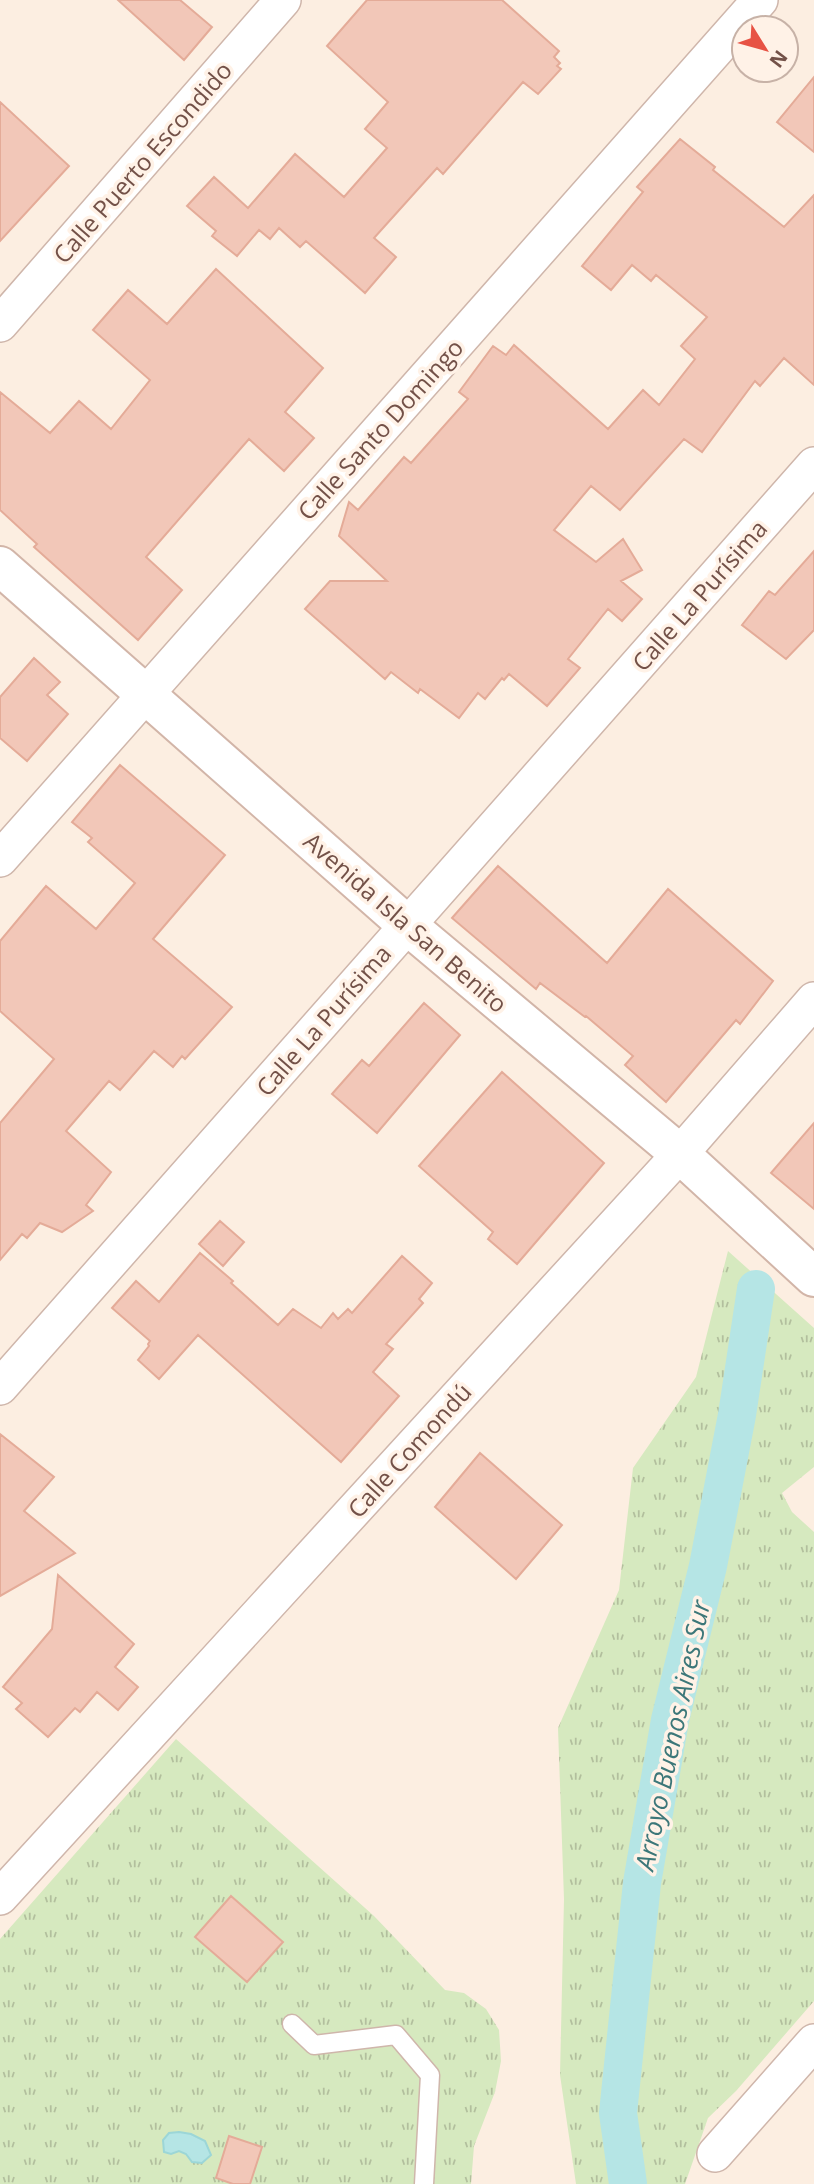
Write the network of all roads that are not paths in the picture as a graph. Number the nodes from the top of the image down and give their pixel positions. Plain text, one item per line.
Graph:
1 (283, 0) edge
2 (760, 0) edge
3 (0, 324) edge
4 (814, 465) edge
5 (0, 566) edge
6 (145, 695) junction
7 (0, 859) edge
8 (407, 925) junction
9 (814, 1000) edge
10 (680, 1154) junction
11 (814, 1277) edge
12 (0, 1387) edge
13 (0, 1897) edge
14 (292, 2024) dead end
15 (814, 2042) edge
16 (715, 2154) dead end
17 (424, 2184) edge

1 - 3 street, Calle Puerto Escondido
2 - 6 street, Calle Santo Domingo
4 - 8 street, Calle La Purísima
5 - 6 main road, Avenida Isla San Benito
6 - 7 street, Calle Santo Domingo
6 - 8 main road, Avenida Isla San Benito
8 - 10 main road, Avenida Isla San Benito
8 - 12 street, Calle La Purísima
9 - 10 street, Calle Comondú
10 - 11 main road, Avenida Isla San Benito
10 - 13 street, Calle Comondú
14 - 17 lane
15 - 16 street

